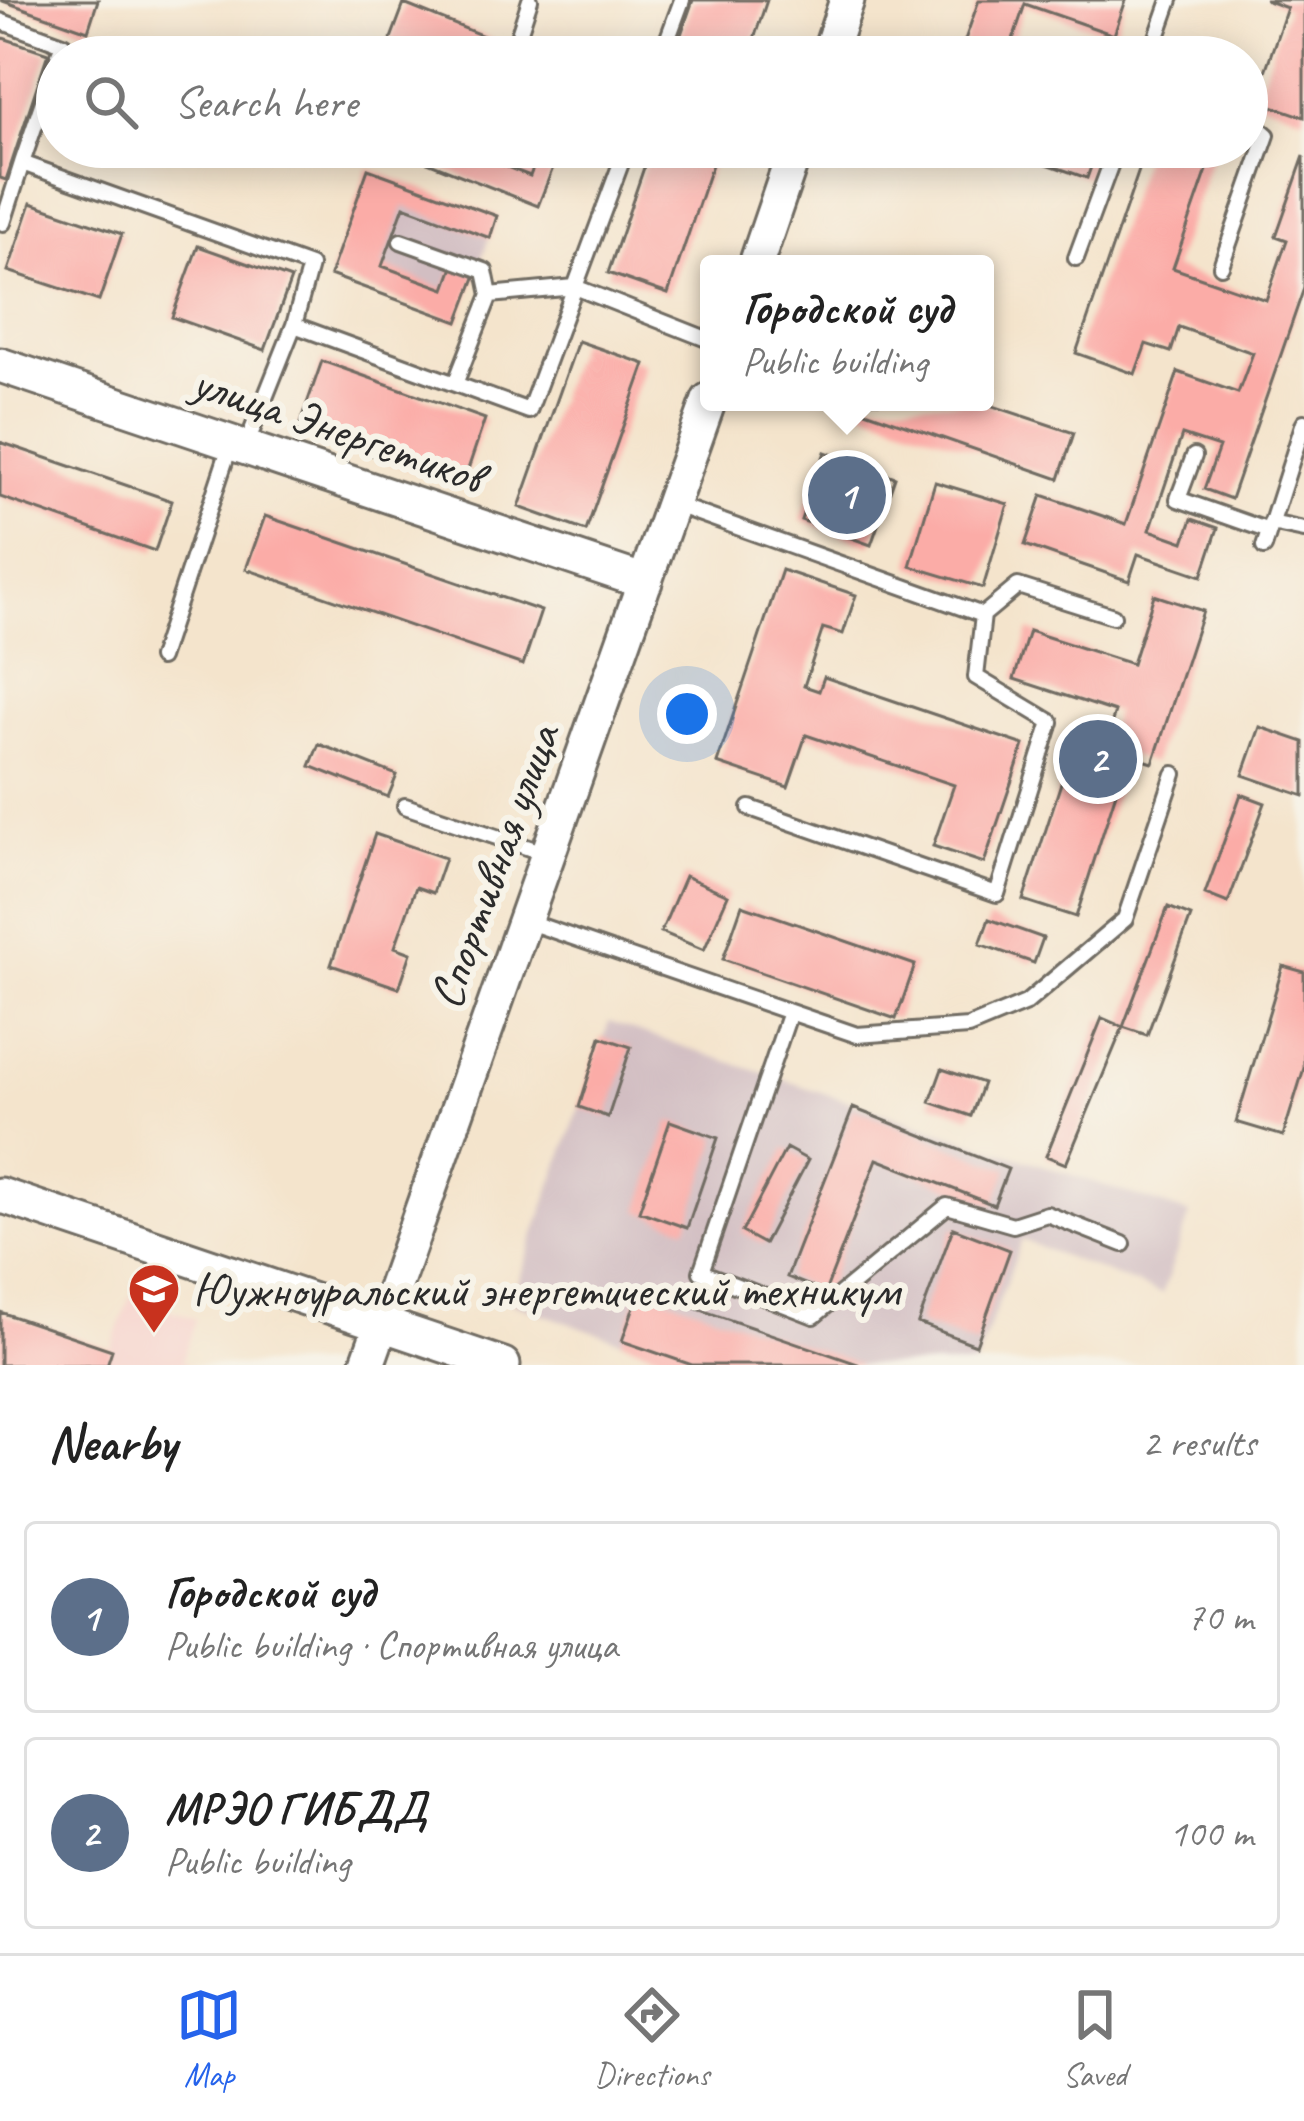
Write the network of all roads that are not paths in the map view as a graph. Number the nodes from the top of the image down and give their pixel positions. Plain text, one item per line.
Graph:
1 (530, 0) edge
2 (682, 0) edge
3 (848, 0) edge
4 (1170, 0) edge
5 (0, 21) edge
6 (41, 36) edge
7 (518, 36) edge
8 (669, 36) edge
9 (835, 36) edge
10 (1157, 36) edge
11 (36, 123) edge
12 (22, 163) junction
13 (619, 168) edge
14 (789, 168) edge
15 (1109, 168) edge
16 (1255, 168) edge
17 (1, 225) edge
18 (401, 241) dead end
19 (759, 255) edge
20 (1076, 258) dead end
21 (1221, 266) dead end
22 (575, 286) junction
23 (490, 295) junction
24 (295, 325) junction
25 (700, 336) edge
26 (0, 365) edge
27 (455, 384) junction
28 (705, 411) edge
29 (1304, 422) edge
30 (238, 445) junction
31 (1194, 456) dead end
32 (673, 504) junction
33 (1304, 530) edge
34 (1268, 534) junction
35 (645, 582) junction
36 (983, 615) junction
37 (1113, 616) dead end
38 (160, 658) dead end
39 (1174, 774) dead end
40 (405, 806) dead end
41 (750, 808) dead end
42 (547, 854) junction
43 (522, 920) junction
44 (790, 1012) junction
45 (0, 1195) edge
46 (1123, 1244) dead end
47 (381, 1324) junction
48 (367, 1365) edge
49 (503, 1365) edge

1 - 7 lane
2 - 8 lane
3 - 9 street
4 - 10 lane
5 - 6 lane
11 - 12 lane
12 - 17 lane
12 - 24 lane
13 - 22 lane
14 - 19 street
15 - 20 lane
16 - 21 lane
18 - 23 lane
22 - 23 lane
22 - 25 lane
22 - 27 lane
23 - 27 lane
24 - 27 lane
24 - 30 lane
26 - 30 street, улица Энергетиков
28 - 32 street, Спортивная улица
29 - 34 lane
30 - 35 street, улица Энергетиков
30 - 38 lane
31 - 34 lane
32 - 35 street, Спортивная улица
32 - 36 lane
33 - 34 lane
35 - 42 street, Спортивная улица
36 - 37 lane
36 - 41 lane
39 - 44 lane
40 - 42 lane
42 - 43 street, Спортивная улица
43 - 44 lane
43 - 47 street, Спортивная улица
44 - 46 lane
45 - 47 street
47 - 48 street, Спортивная улица
47 - 49 street

